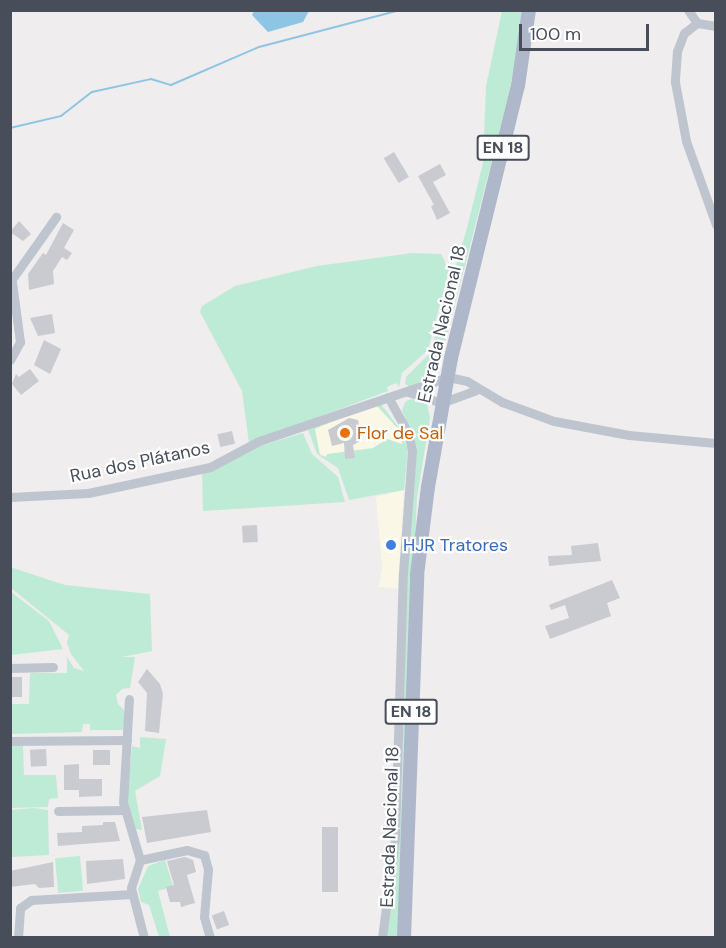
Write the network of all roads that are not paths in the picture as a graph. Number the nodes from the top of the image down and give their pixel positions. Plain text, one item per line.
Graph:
1 (529, 10) edge
2 (688, 10) edge
3 (697, 23) junction
4 (716, 26) edge
5 (56, 217) dead end
6 (716, 225) edge
7 (11, 282) edge
8 (10, 360) edge
9 (447, 377) junction
10 (476, 390) junction
11 (408, 392) junction
12 (388, 397) junction
13 (441, 402) junction
14 (716, 443) edge
15 (10, 496) edge
16 (53, 667) dead end
17 (10, 668) edge
18 (129, 699) dead end
19 (127, 740) junction
20 (10, 741) edge
21 (58, 810) dead end
22 (124, 810) junction
23 (140, 860) junction
24 (132, 894) junction
25 (18, 938) edge
26 (144, 938) edge
27 (210, 938) edge
28 (382, 938) edge
29 (404, 938) edge

1 - 9 main road, Estrada Nacional 18 / EN 18
2 - 3 street
3 - 4 street
3 - 6 street
5 - 7 street
7 - 8 street
9 - 10 street
9 - 11 street, Rua dos Plátanos
9 - 13 main road, Estrada Nacional 18 / EN 18
10 - 13 street
10 - 14 street
11 - 12 street, Rua dos Plátanos
11 - 13 street
12 - 15 street, Rua dos Plátanos
12 - 28 street
13 - 29 main road, Estrada Nacional 18 / EN 18
16 - 17 street
18 - 19 street
19 - 20 street
19 - 22 street
21 - 22 street
22 - 23 street
23 - 24 street
23 - 27 street
24 - 25 street
24 - 26 street

